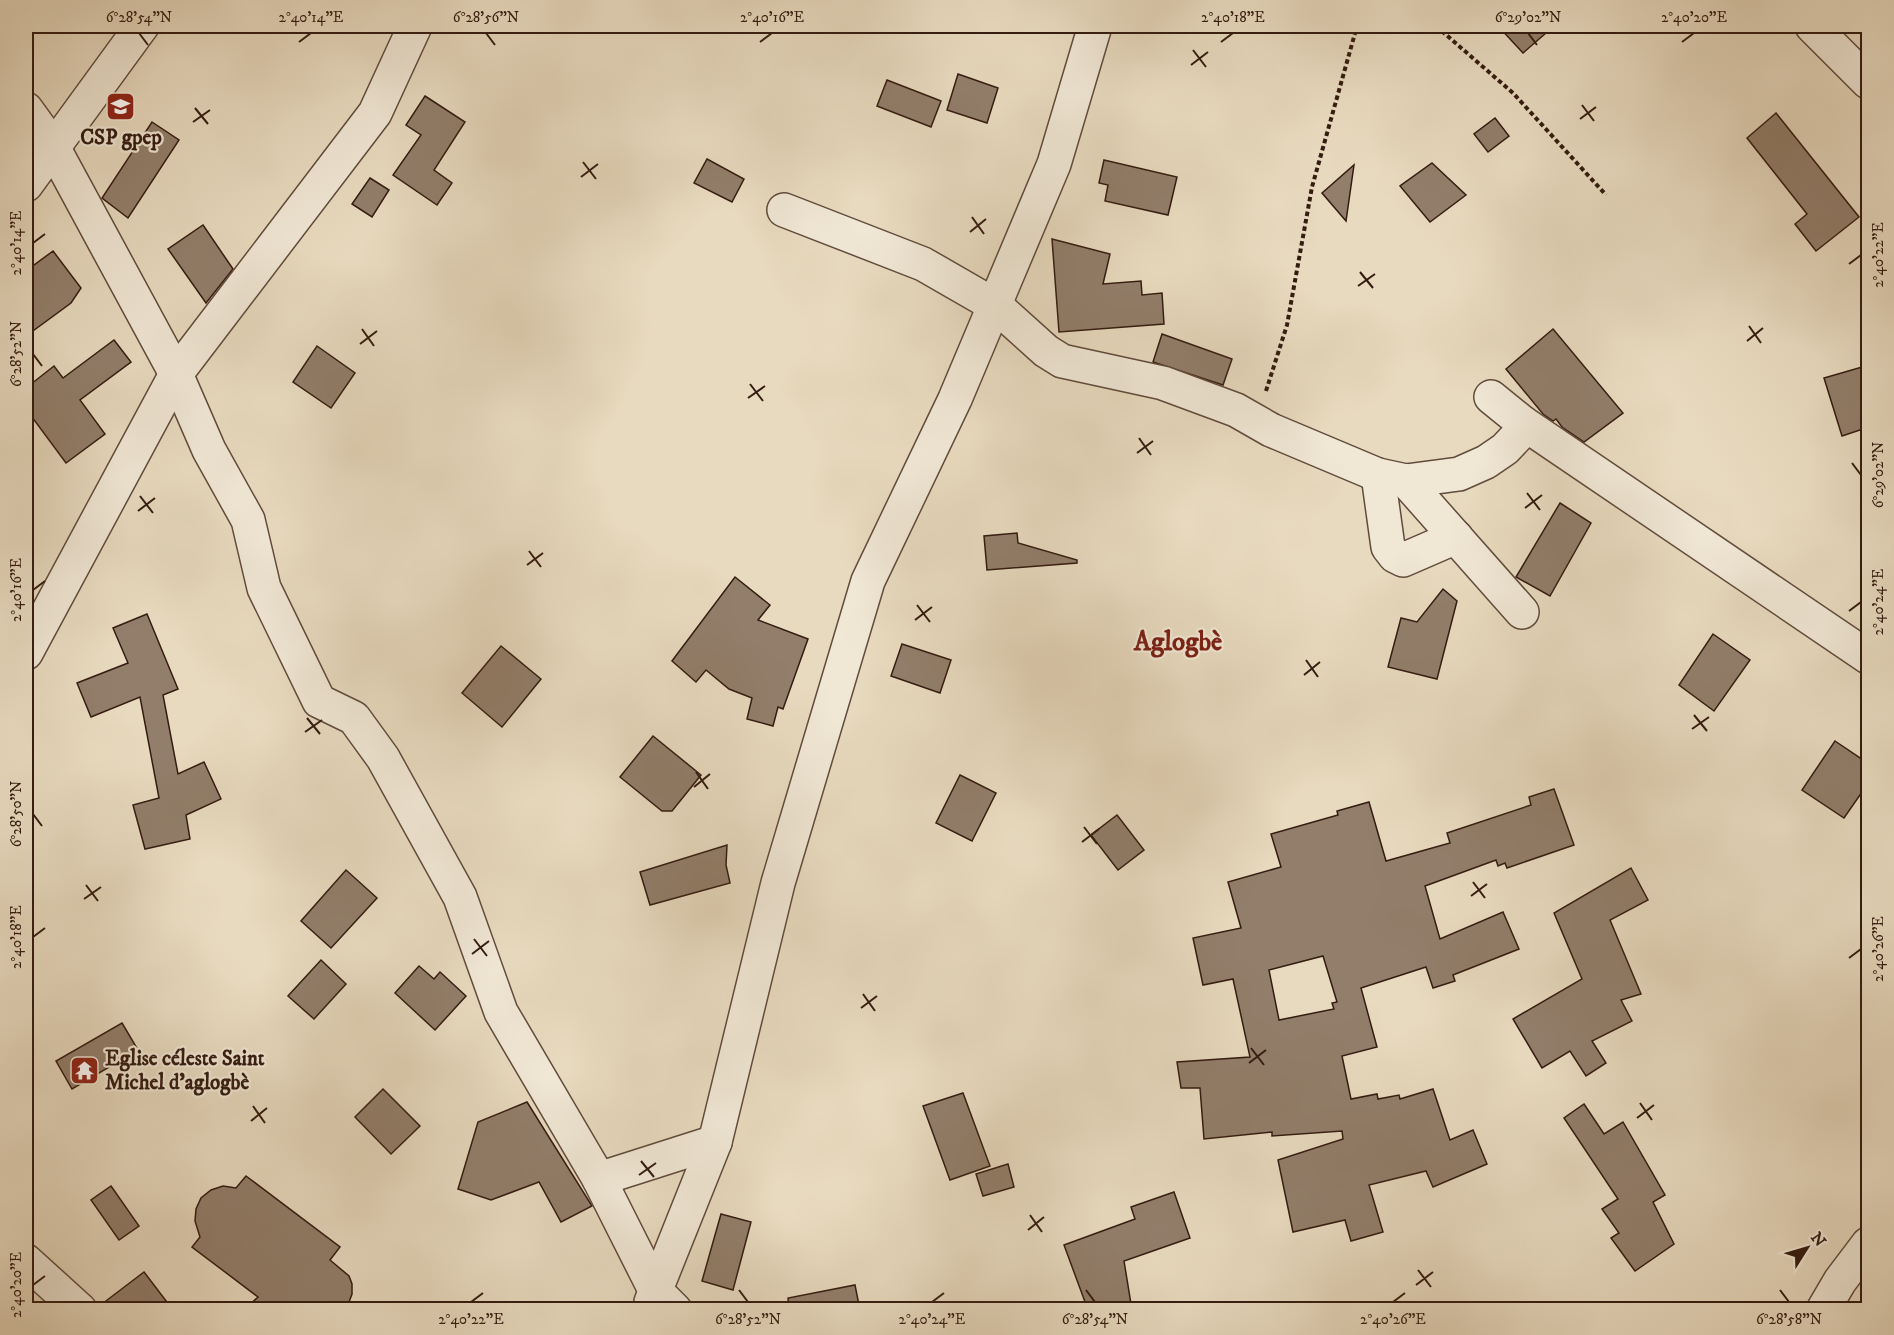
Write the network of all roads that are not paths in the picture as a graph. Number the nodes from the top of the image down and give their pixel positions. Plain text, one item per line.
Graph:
1 (142, 26) edge
2 (415, 26) edge
3 (1095, 26) edge
4 (1812, 26) edge
5 (1869, 82) edge
6 (26, 109) edge
7 (52, 145) junction
8 (26, 185) edge
9 (784, 210) dead end
10 (996, 306) junction
11 (176, 374) junction
12 (1491, 397) dead end
13 (1523, 423) junction
14 (1392, 478) junction
15 (1456, 537) junction
16 (1522, 612) dead end
17 (26, 653) edge
18 (1869, 657) edge
19 (715, 1142) junction
20 (599, 1179) junction
21 (1867, 1249) edge
22 (26, 1261) edge
23 (660, 1303) edge
24 (80, 1310) edge
25 (1823, 1310) edge

1 - 7 street
2 - 11 street
3 - 10 street
4 - 5 street
6 - 7 street
7 - 8 street
7 - 11 street
9 - 10 street
10 - 14 street
10 - 19 street
11 - 17 street
11 - 20 street
12 - 13 street
13 - 14 street
13 - 18 street
14 - 15 street
14 - 15 street
15 - 16 street
19 - 20 street
19 - 23 street
20 - 23 street
21 - 25 street
22 - 24 street

